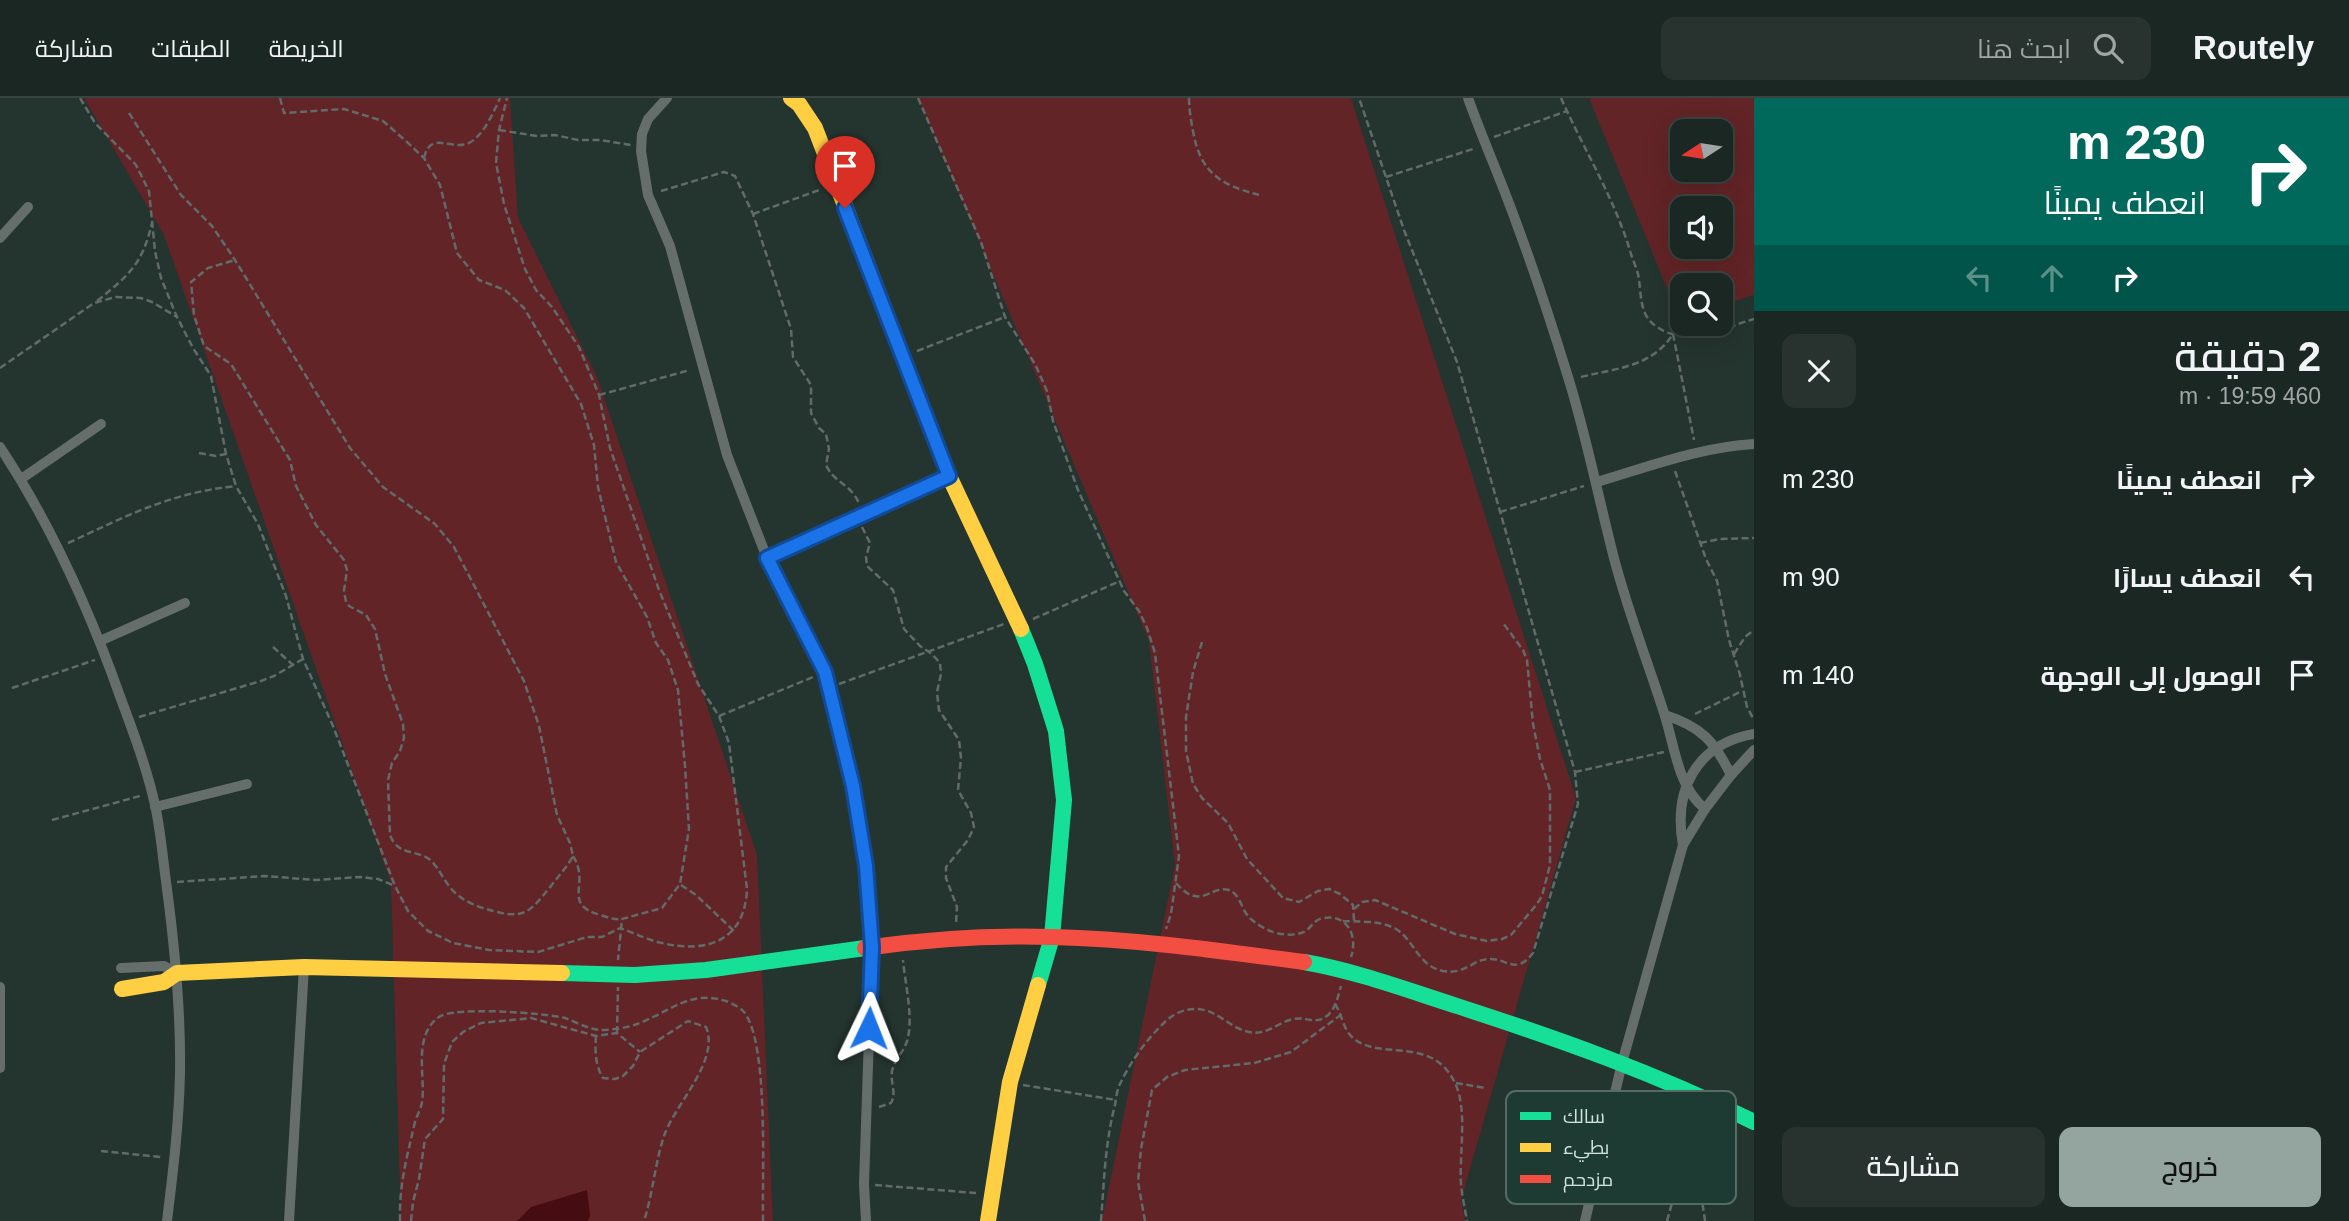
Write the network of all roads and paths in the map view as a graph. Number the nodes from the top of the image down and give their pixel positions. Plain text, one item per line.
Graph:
1 (80, 98) edge
2 (280, 98) edge
3 (500, 98) edge
4 (507, 98) edge
5 (667, 98) edge
6 (791, 98) edge
7 (918, 98) edge
8 (1189, 98) edge
9 (1359, 98) edge
10 (1468, 98) edge
11 (1561, 98) edge
12 (1567, 111) junction
13 (129, 113) dead end
14 (499, 130) junction
15 (1485, 142) junction
16 (641, 151) junction
17 (424, 158) junction
18 (1386, 177) junction
19 (836, 184) junction
20 (648, 195) junction
21 (1259, 195) dead end
22 (28, 207) dead end
23 (753, 214) junction
24 (152, 220) junction
25 (0, 238) edge
26 (235, 260) junction
27 (94, 303) junction
28 (177, 317) junction
29 (1005, 317) junction
30 (1754, 319) edge
31 (1733, 325) edge
32 (1670, 333) edge
33 (1672, 336) edge
34 (1673, 336) edge
35 (1680, 336) edge
36 (1698, 336) edge
37 (902, 357) junction
38 (703, 367) junction
39 (0, 368) edge
40 (1569, 381) junction
41 (599, 395) junction
42 (101, 425) dead end
43 (1754, 444) edge
44 (0, 447) edge
45 (1696, 452) junction
46 (199, 453) dead end
47 (226, 454) junction
48 (1672, 460) junction
49 (949, 476) junction
50 (21, 480) junction
51 (1597, 482) junction
52 (236, 486) junction
53 (1500, 512) junction
54 (861, 516) junction
55 (1754, 538) edge
56 (1700, 543) junction
57 (59, 547) junction
58 (767, 558) junction
59 (1120, 581) junction
60 (185, 603) dead end
61 (1018, 623) junction
62 (1503, 623) dead end
63 (1754, 630) edge
64 (100, 640) junction
65 (1202, 642) dead end
66 (274, 647) dead end
67 (927, 652) junction
68 (1734, 654) junction
69 (106, 657) junction
70 (303, 659) junction
71 (293, 665) junction
72 (825, 672) junction
73 (830, 687) junction
74 (12, 688) dead end
75 (1742, 691) junction
76 (1665, 715) junction
77 (719, 716) junction
78 (129, 720) junction
79 (1754, 720) edge
80 (1688, 724) junction
81 (1754, 734) edge
82 (1717, 748) junction
83 (1674, 750) junction
84 (1754, 750) edge
85 (1575, 772) junction
86 (1731, 775) junction
87 (247, 784) dead end
88 (1686, 785) junction
89 (151, 793) junction
90 (155, 807) junction
91 (1705, 809) junction
92 (52, 820) dead end
93 (1683, 845) junction
94 (573, 856) junction
95 (166, 883) junction
96 (1176, 883) junction
97 (680, 884) junction
98 (396, 886) junction
99 (1354, 909) junction
100 (622, 919) junction
101 (1343, 921) junction
102 (1354, 922) junction
103 (620, 928) junction
104 (734, 931) junction
105 (1052, 937) junction
106 (955, 939) junction
107 (619, 940) dead end
108 (901, 943) junction
109 (1161, 944) junction
110 (872, 947) junction
111 (1349, 965) dead end
112 (304, 967) junction
113 (121, 968) dead end
114 (177, 973) junction
115 (1344, 978) dead end
116 (0, 987) edge
117 (122, 989) dead end
118 (1335, 1004) junction
119 (1342, 1014) junction
120 (618, 1028) junction
121 (617, 1033) junction
122 (596, 1036) junction
123 (640, 1052) junction
124 (1622, 1063) junction
125 (0, 1068) edge
126 (1010, 1082) junction
127 (1456, 1083) junction
128 (1485, 1088) dead end
129 (1616, 1091) edge
130 (1690, 1091) edge
131 (1116, 1100) junction
132 (867, 1110) junction
133 (101, 1151) dead end
134 (175, 1158) junction
135 (864, 1184) junction
136 (991, 1194) junction
137 (167, 1221) edge
138 (289, 1221) edge
139 (400, 1221) edge
140 (411, 1221) edge
141 (644, 1221) edge
142 (763, 1221) edge
143 (866, 1221) edge
144 (988, 1221) edge
145 (1101, 1221) edge
146 (1145, 1221) edge
147 (1467, 1221) edge

1 - 24 path
2 - 17 path
3 - 17 path
4 - 14 path
5 - 16 street
6 - 19 street
7 - 29 path
8 - 21 path
9 - 18 path
10 - 15 street
11 - 12 path
12 - 15 path
12 - 32 path
13 - 26 path
14 - 16 path
14 - 41 path
15 - 18 path
15 - 40 street
16 - 20 street
17 - 97 path
18 - 53 path
19 - 23 path
19 - 37 street
20 - 23 path
20 - 38 street
22 - 25 street
23 - 54 path
24 - 27 path
24 - 28 path
26 - 94 path
26 - 94 path
27 - 28 path
27 - 39 path
28 - 47 path
29 - 37 path
29 - 59 path
30 - 31 path
33 - 40 path
34 - 45 path
35 - 36 path
37 - 49 street
38 - 41 path
38 - 58 street
40 - 51 street
41 - 77 path
42 - 50 street
43 - 45 street
44 - 50 street
45 - 48 street
46 - 47 path
47 - 52 path
48 - 51 street
48 - 56 path
49 - 54 street
49 - 61 street
50 - 57 street
51 - 53 path
51 - 76 street
52 - 57 path
52 - 70 path
53 - 85 path
54 - 58 street
54 - 67 path
55 - 56 path
56 - 68 path
57 - 64 street
58 - 72 street
59 - 61 path
59 - 96 path
60 - 64 street
61 - 67 path
61 - 105 street
62 - 99 path
63 - 68 path
64 - 69 street
65 - 99 path
66 - 71 path
67 - 73 path
67 - 106 path
68 - 75 path
69 - 74 path
69 - 78 street
70 - 71 path
70 - 98 path
71 - 78 path
72 - 73 street
72 - 77 path
73 - 110 street
75 - 79 path
75 - 80 path
76 - 80 street
76 - 83 street
77 - 104 path
78 - 89 street
80 - 82 street
81 - 82 street
82 - 86 street
82 - 88 street
83 - 85 path
83 - 88 street
84 - 86 street
85 - 102 path
86 - 91 street
87 - 90 street
88 - 91 street
88 - 93 street
89 - 90 street
89 - 92 path
90 - 95 street
91 - 93 street
93 - 124 street
94 - 100 path
95 - 98 path
95 - 114 street
96 - 101 path
96 - 109 path
97 - 100 path
97 - 104 path
98 - 103 path
99 - 102 path
100 - 103 path
101 - 102 path
101 - 111 path
103 - 104 path
103 - 107 path
105 - 106 street
105 - 109 street
105 - 126 street
106 - 108 street
108 - 110 street
108 - 132 path
109 - 124 street
110 - 112 street
110 - 132 street
112 - 114 street
112 - 138 street
113 - 114 street
114 - 117 street
114 - 134 street
115 - 118 path
116 - 125 street
118 - 119 path
118 - 131 path
119 - 127 path
119 - 146 path
120 - 121 path
120 - 139 path
120 - 142 path
121 - 122 path
121 - 123 path
122 - 123 path
122 - 140 path
123 - 141 path
124 - 129 street
124 - 130 street
126 - 131 path
126 - 136 street
127 - 128 path
127 - 147 path
131 - 145 path
132 - 135 street
133 - 134 path
134 - 137 street
135 - 136 path
135 - 143 street
136 - 144 street

